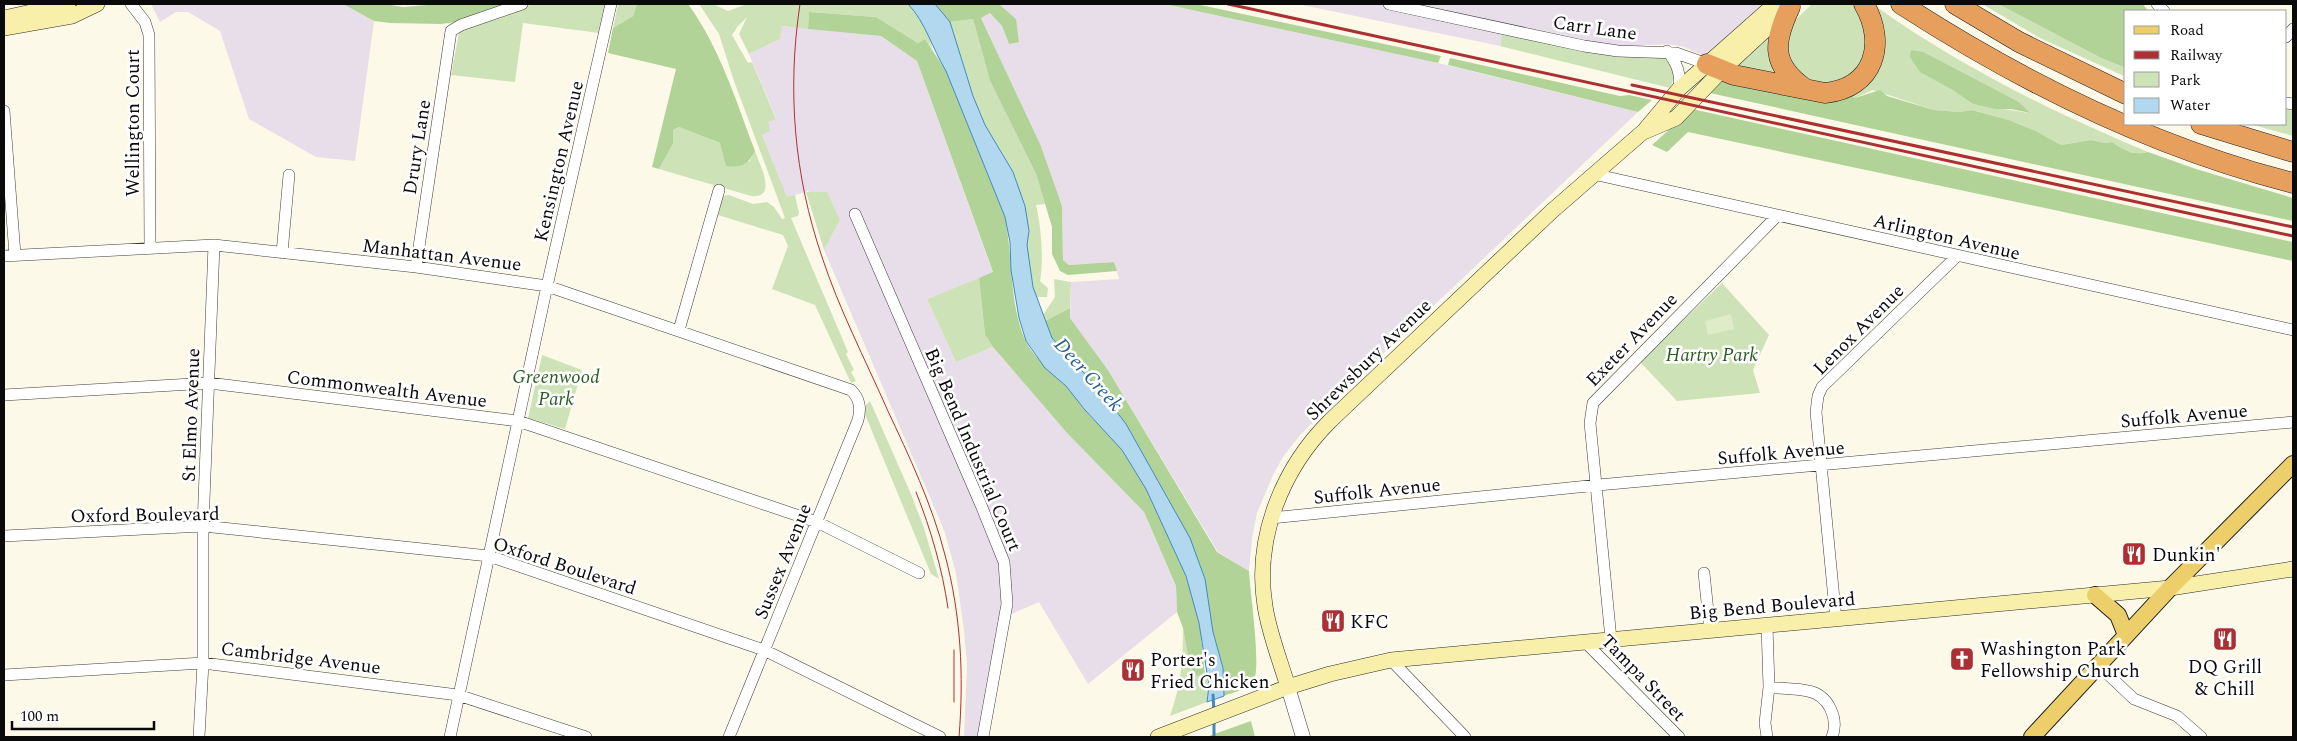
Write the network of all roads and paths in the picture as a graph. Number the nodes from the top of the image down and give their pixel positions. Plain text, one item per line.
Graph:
1 (68, 4) edge
2 (97, 4) edge
3 (131, 4) edge
4 (522, 4) edge
5 (612, 4) edge
6 (1389, 4) edge
7 (1864, 4) edge
8 (1901, 4) edge
9 (1955, 4) edge
10 (1786, 5) edge
11 (4, 18) edge
12 (4, 28) edge
13 (1667, 51) junction
14 (1714, 67) junction
15 (1679, 89) junction
16 (1806, 90) junction
17 (2124, 93) edge
18 (4, 111) edge
19 (2124, 125) edge
20 (2125, 125) edge
21 (2204, 125) edge
22 (1644, 131) junction
23 (2293, 152) edge
24 (1593, 174) junction
25 (290, 175) dead end
26 (2293, 183) edge
27 (719, 190) dead end
28 (854, 214) dead end
29 (1777, 216) junction
30 (214, 245) junction
31 (150, 248) junction
32 (282, 253) junction
33 (9, 256) edge
34 (1956, 256) junction
35 (416, 267) junction
36 (547, 286) junction
37 (679, 330) junction
38 (2293, 330) edge
39 (209, 383) junction
40 (4, 395) edge
41 (857, 396) joint
42 (518, 422) junction
43 (2293, 422) edge
44 (2293, 464) edge
45 (1820, 466) junction
46 (1598, 485) junction
47 (1271, 518) junction
48 (817, 522) junction
49 (203, 526) junction
50 (4, 536) edge
51 (489, 556) junction
52 (2293, 569) edge
53 (919, 573) dead end
54 (1704, 573) dead end
55 (2170, 588) junction
56 (2095, 595) junction
57 (1836, 620) junction
58 (1768, 626) junction
59 (1710, 631) junction
60 (2126, 635) junction
61 (1611, 639) junction
62 (1584, 641) junction
63 (764, 650) junction
64 (1391, 660) junction
65 (203, 663) junction
66 (2098, 665) junction
67 (4, 675) edge
68 (1288, 687) junction
69 (1769, 687) junction
70 (458, 695) junction
71 (1165, 734) edge
72 (199, 737) edge
73 (450, 737) edge
74 (586, 737) edge
75 (729, 737) edge
76 (940, 737) edge
77 (984, 737) edge
78 (1303, 737) edge
79 (1465, 737) edge
80 (1678, 737) edge
81 (1767, 737) edge
82 (1832, 737) edge
83 (2032, 737) edge
84 (2201, 737) edge

1 - 11 main road
2 - 12 main road
3 - 31 street, Wellington Court
4 - 35 street, Drury Lane
5 - 36 street, Kensington Avenue
6 - 13 street, Carr Lane
7 - 16 highway
8 - 19 highway
9 - 17 highway
10 - 14 main road, Shrewsbury Avenue
10 - 16 highway
13 - 14 street, Carr Lane
13 - 15 street
14 - 15 main road, Shrewsbury Avenue
14 - 16 highway
14 - 22 main road, Shrewsbury Avenue
15 - 22 main road, Shrewsbury Avenue
18 - 33 street
20 - 26 highway
21 - 23 highway
22 - 24 main road, Shrewsbury Avenue
24 - 29 street, Arlington Avenue
24 - 47 main road, Shrewsbury Avenue
25 - 32 street
27 - 37 street
28 - 77 street, Big Bend Industrial Court
29 - 34 street, Arlington Avenue
29 - 46 street, Exeter Avenue
30 - 31 street, Manhattan Avenue
30 - 32 street, Manhattan Avenue
30 - 39 street, St Elmo Avenue
31 - 33 street, Manhattan Avenue
32 - 35 street, Manhattan Avenue
34 - 38 street, Arlington Avenue
34 - 45 street, Lenox Avenue
35 - 36 street, Manhattan Avenue
36 - 37 street, Manhattan Avenue
36 - 42 street, Kensington Avenue
37 - 41 street, Manhattan Avenue
39 - 40 street, Commonwealth Avenue
39 - 42 street, Commonwealth Avenue
39 - 49 street, St Elmo Avenue
41 - 48 street, Sussex Avenue
42 - 48 street, Commonwealth Avenue
42 - 51 street, Kensington Avenue
43 - 45 street, Suffolk Avenue
44 - 55 main road
45 - 46 street, Suffolk Avenue
45 - 57 street, Lenox Avenue
46 - 47 street, Suffolk Avenue
46 - 61 street, Exeter Avenue
47 - 68 main road, Shrewsbury Avenue
48 - 53 street, Commonwealth Avenue
48 - 63 street, Sussex Avenue
49 - 50 street, Oxford Boulevard
49 - 51 street, Oxford Boulevard
49 - 65 street, St Elmo Avenue
51 - 63 street, Oxford Boulevard
51 - 70 street, Kensington Avenue
52 - 55 main road, Big Bend Boulevard
54 - 59 street
55 - 56 main road, Big Bend Boulevard
55 - 60 main road
56 - 57 main road, Big Bend Boulevard
56 - 60 main road
57 - 58 main road, Big Bend Boulevard
58 - 59 main road, Big Bend Boulevard
58 - 69 street
59 - 61 main road, Big Bend Boulevard
60 - 66 main road
61 - 62 main road, Big Bend Boulevard
62 - 64 main road, Big Bend Boulevard
62 - 80 street, Tampa Street
63 - 75 street, Sussex Avenue
63 - 76 street, Oxford Boulevard
64 - 68 main road, Big Bend Boulevard
64 - 79 street
65 - 67 street, Cambridge Avenue
65 - 70 street, Cambridge Avenue
65 - 72 street, St Elmo Avenue
66 - 83 main road
66 - 84 street
68 - 71 main road, Big Bend Boulevard
68 - 78 street
69 - 81 street
69 - 82 street
70 - 73 street, Kensington Avenue
70 - 74 street, Cambridge Avenue

